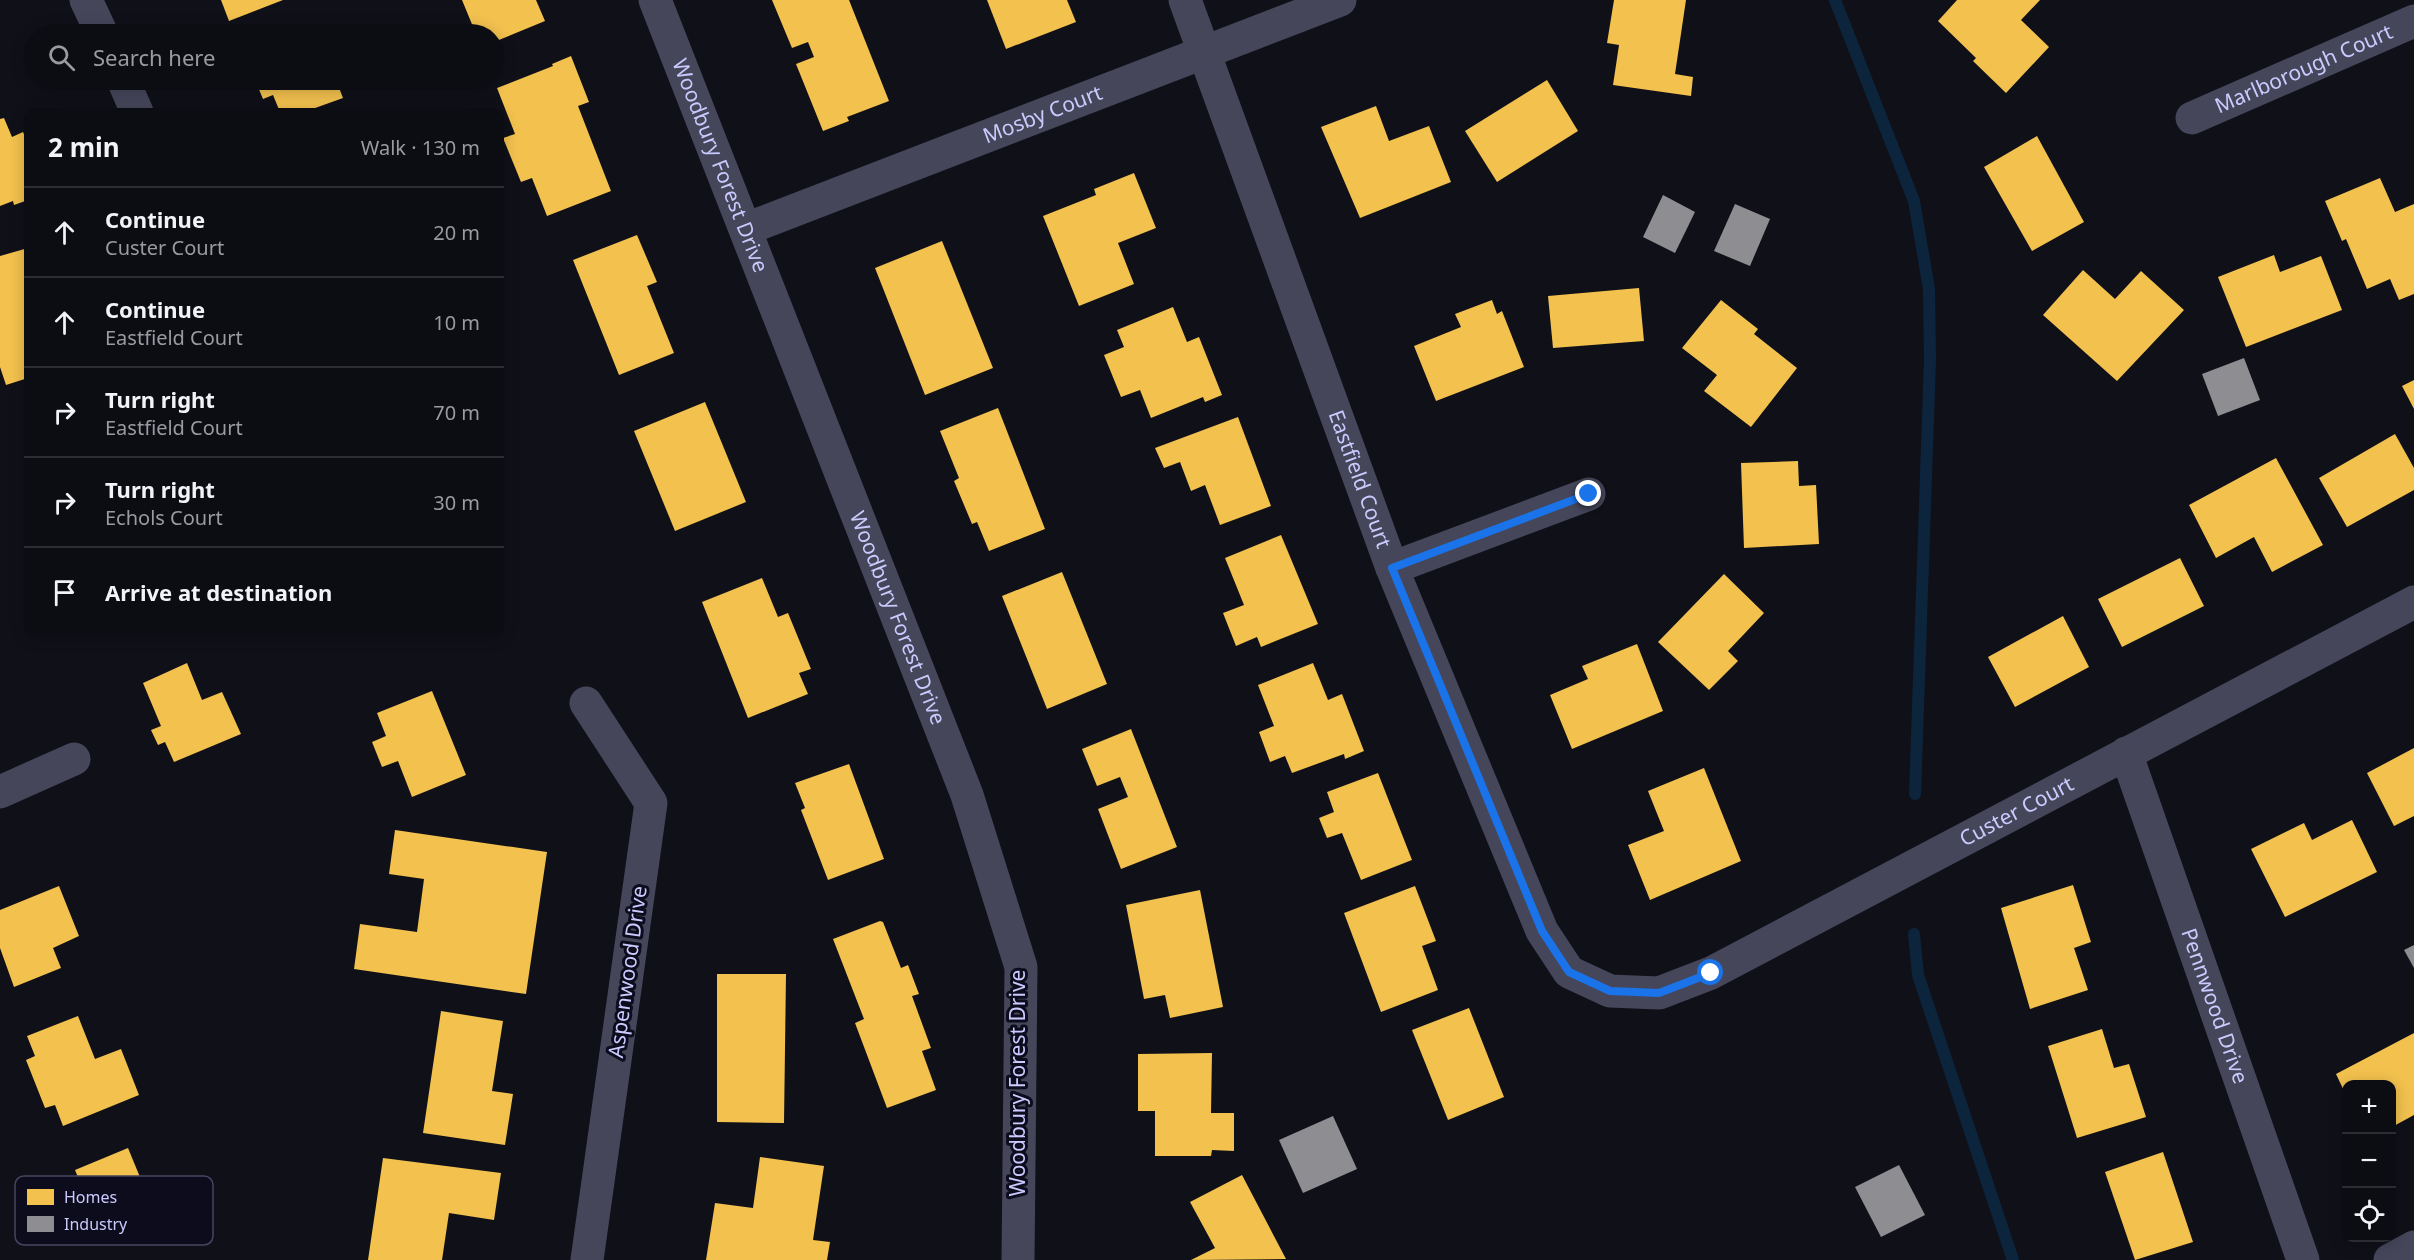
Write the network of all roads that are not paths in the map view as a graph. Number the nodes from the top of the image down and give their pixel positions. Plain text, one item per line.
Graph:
1 (87, 0) edge
2 (655, 0) edge
3 (1185, 0) edge
4 (1340, 0) edge
5 (2414, 21) edge
6 (98, 24) edge
7 (1206, 51) junction
8 (127, 90) edge
9 (135, 108) edge
10 (2192, 118) dead end
11 (746, 229) junction
12 (1589, 494) dead end
13 (1392, 568) junction
14 (2414, 602) edge
15 (586, 703) dead end
16 (2126, 753) junction
17 (74, 759) dead end
18 (0, 792) edge
19 (1610, 991) joint
20 (2414, 1247) edge
21 (587, 1260) edge
22 (1018, 1260) edge
23 (2302, 1260) edge
24 (2390, 1260) edge

1 - 6 street
2 - 11 street, Woodbury Forest Drive
3 - 7 street, Eastfield Court
4 - 7 street, Mosby Court
5 - 10 street, Marlborough Court
7 - 11 street, Mosby Court
7 - 13 street, Eastfield Court
8 - 9 street
11 - 22 street, Woodbury Forest Drive
12 - 13 street
13 - 19 street, Eastfield Court
14 - 16 street, Custer Court
15 - 21 street, Aspenwood Drive
16 - 19 street, Custer Court
16 - 23 street, Pennwood Drive
17 - 18 street
20 - 24 street

